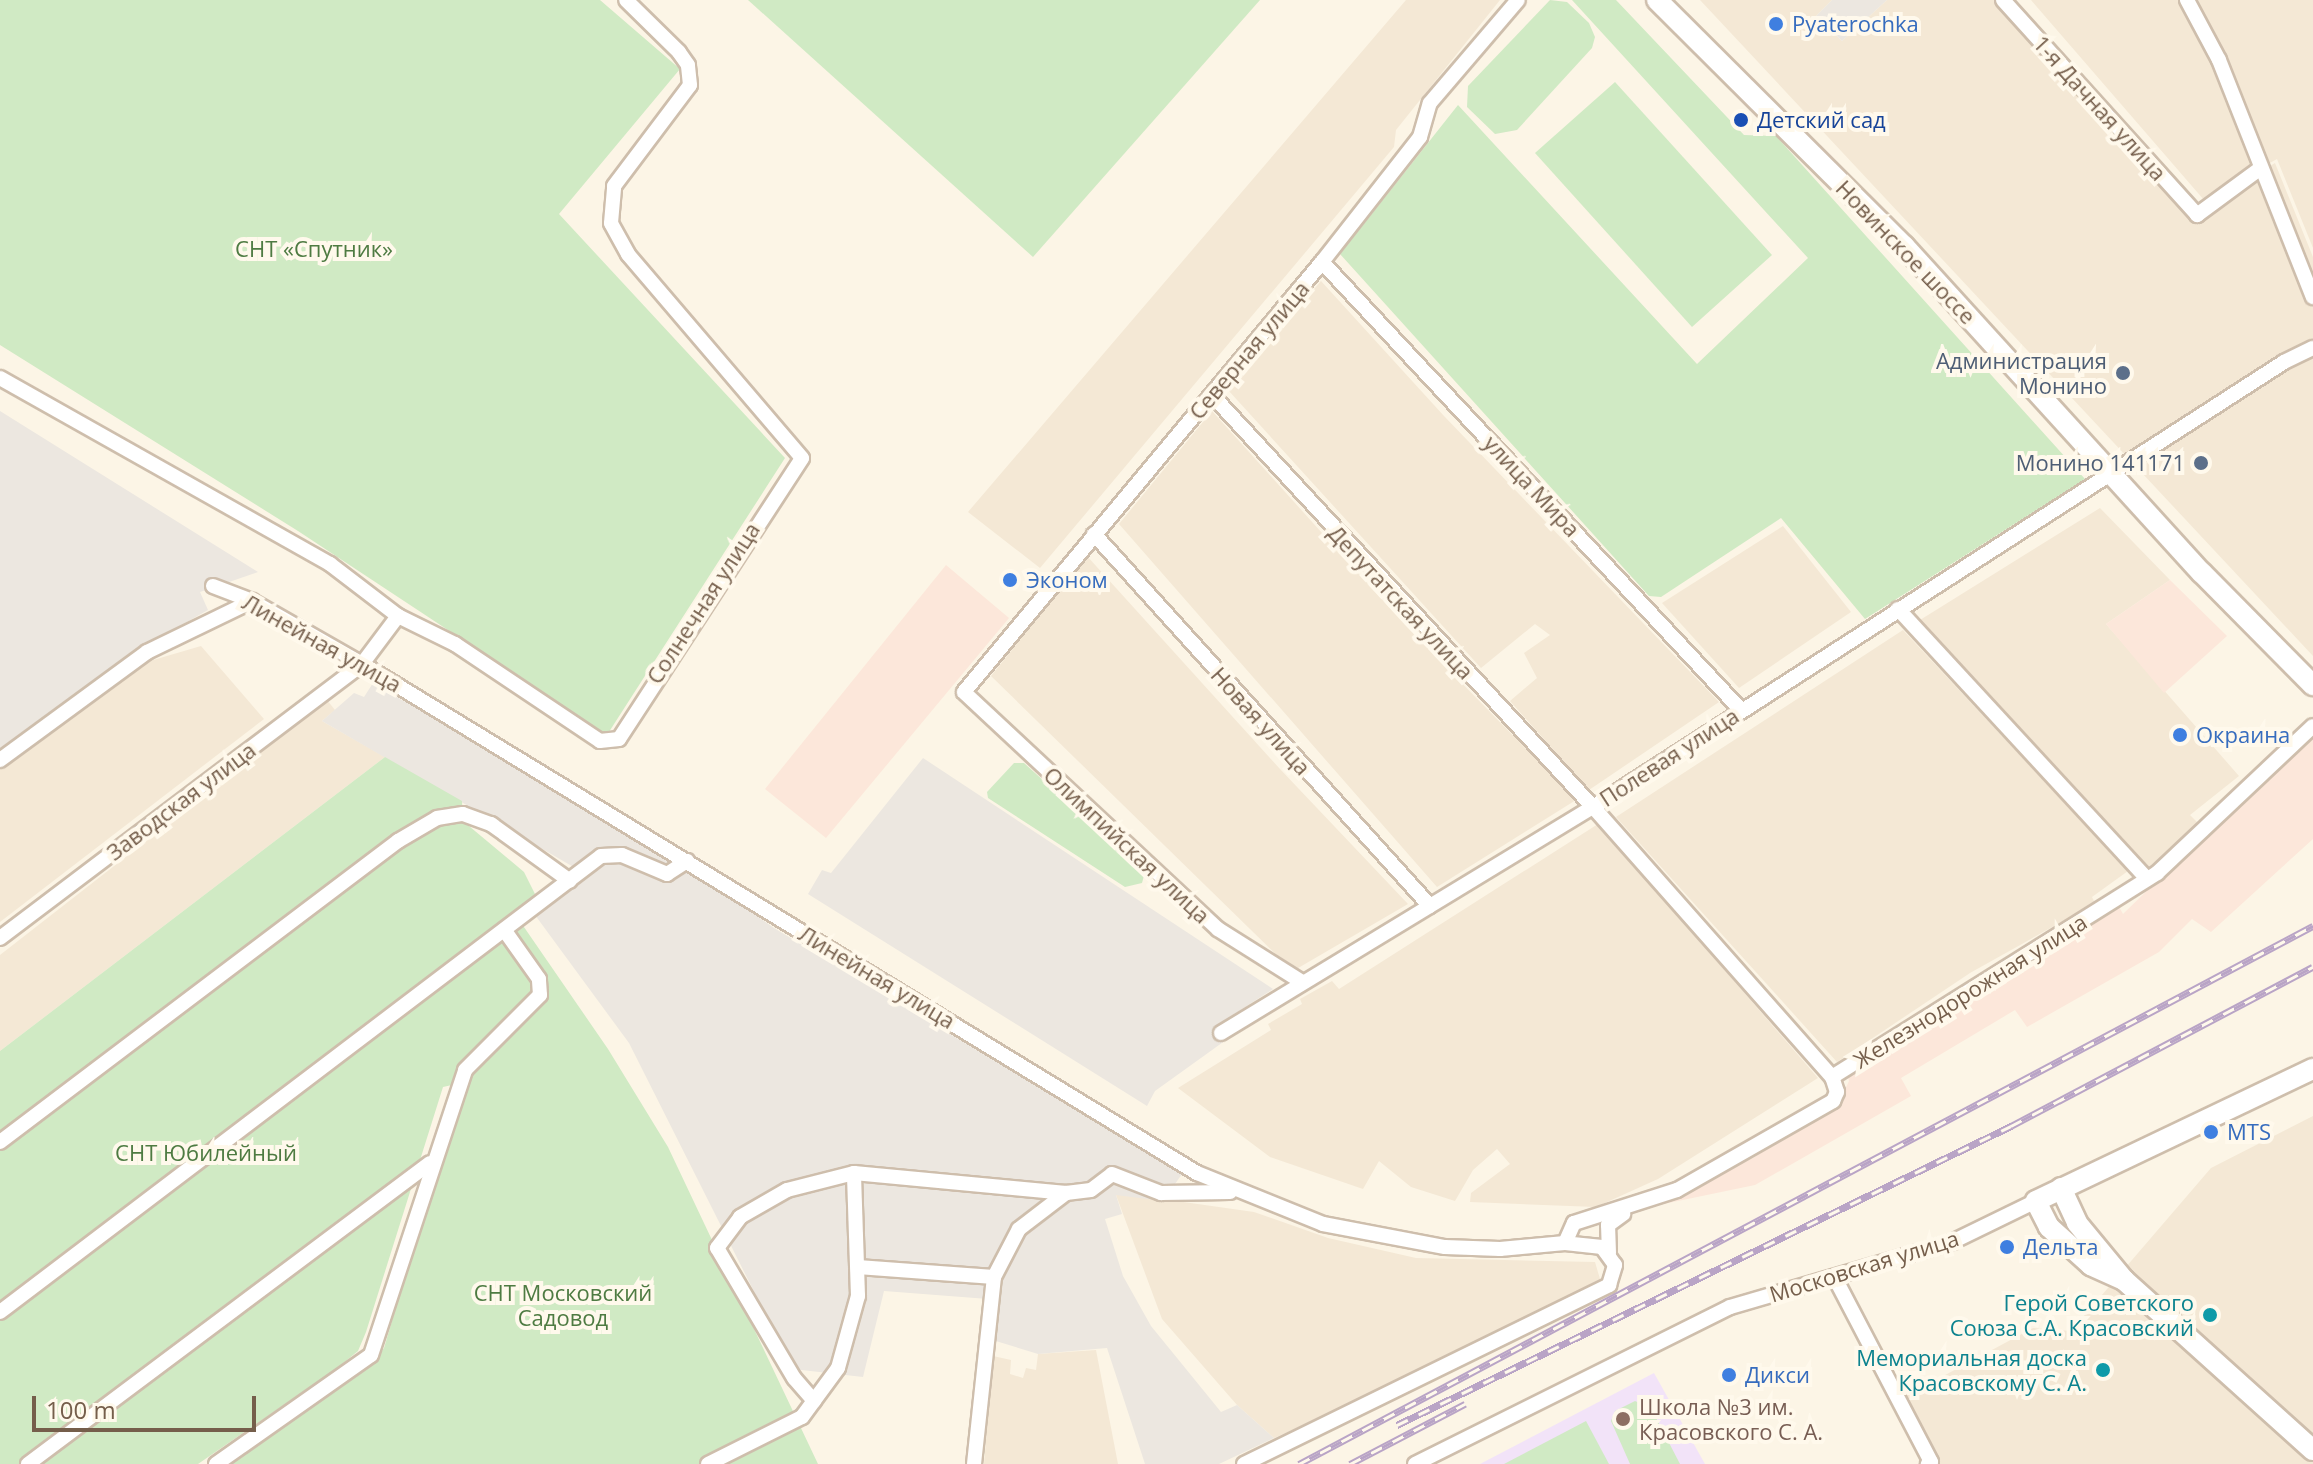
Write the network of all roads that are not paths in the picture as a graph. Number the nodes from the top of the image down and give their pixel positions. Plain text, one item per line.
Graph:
1 (626, 0) edge
2 (1518, 0) edge
3 (1657, 0) edge
4 (2003, 0) edge
5 (2187, 0) edge
6 (2261, 168) junction
7 (1322, 262) junction
8 (2313, 297) edge
9 (2313, 348) edge
10 (0, 378) edge
11 (1212, 395) junction
12 (2113, 475) junction
13 (1094, 534) junction
14 (213, 586) dead end
15 (252, 601) junction
16 (1898, 609) junction
17 (398, 616) junction
18 (362, 664) junction
19 (2313, 685) edge
20 (964, 692) joint
21 (1741, 710) junction
22 (2313, 726) edge
23 (0, 760) edge
24 (1593, 807) junction
25 (687, 861) junction
26 (2147, 879) junction
27 (570, 881) junction
28 (1430, 906) junction
29 (505, 931) junction
30 (0, 938) edge
31 (1302, 982) junction
32 (1221, 1033) dead end
33 (2313, 1069) edge
34 (1832, 1077) junction
35 (0, 1142) edge
36 (430, 1163) junction
37 (854, 1173) junction
38 (2061, 1188) junction
39 (1232, 1191) junction
40 (1066, 1193) junction
41 (2036, 1201) junction
42 (1641, 1204) junction
43 (1569, 1237) junction
44 (1609, 1253) junction
45 (858, 1267) junction
46 (994, 1277) junction
47 (1836, 1280) junction
48 (2124, 1280) junction
49 (0, 1312) edge
50 (814, 1401) junction
51 (2313, 1450) edge
52 (28, 1464) edge
53 (216, 1464) edge
54 (708, 1464) edge
55 (974, 1464) edge
56 (1244, 1464) edge
57 (1415, 1464) edge
58 (1928, 1464) edge

1 - 17 street, Солнечная улица
2 - 7 street, Северная улица
3 - 12 main road, Новинское шоссе
4 - 6 street, 1-я Дачная улица
5 - 6 street
6 - 8 street
7 - 11 street, Северная улица
7 - 21 street, улица Мира
9 - 12 street, Полевая улица
10 - 17 street
11 - 13 street, Северная улица
11 - 24 street, Депутатская улица
12 - 16 street, Полевая улица
12 - 19 main road, Новинское шоссе
13 - 20 street, Северная улица
13 - 28 street, Новая улица
14 - 15 street, Линейная улица
15 - 18 street, Линейная улица
15 - 23 street
16 - 21 street, Полевая улица
16 - 26 street
17 - 18 street, Заводская улица
18 - 25 street, Линейная улица
18 - 30 street, Заводская улица
20 - 31 street, Олимпийская улица
21 - 24 street, Полевая улица
22 - 26 street, Железнодорожная улица
24 - 28 street, Полевая улица
24 - 34 street, Депутатская улица
25 - 27 street
25 - 39 street, Линейная улица
26 - 34 street, Железнодорожная улица
27 - 29 street
27 - 35 street
28 - 31 street, Полевая улица
29 - 36 street
29 - 49 street
31 - 32 street, Полевая улица
33 - 38 main road, Московская улица
34 - 42 street, Железнодорожная улица
36 - 52 street
36 - 53 street
37 - 40 street
37 - 45 street
37 - 50 street
38 - 41 main road, Московская улица
38 - 48 main road
39 - 40 street
39 - 43 street, Линейная улица
40 - 46 street
41 - 47 street, Московская улица
41 - 48 main road
42 - 43 street, Железнодорожная улица
42 - 44 street
43 - 44 street
44 - 56 street
45 - 46 street
45 - 50 street
46 - 55 street
47 - 57 street, Московская улица
47 - 58 street
48 - 51 main road
50 - 54 street

